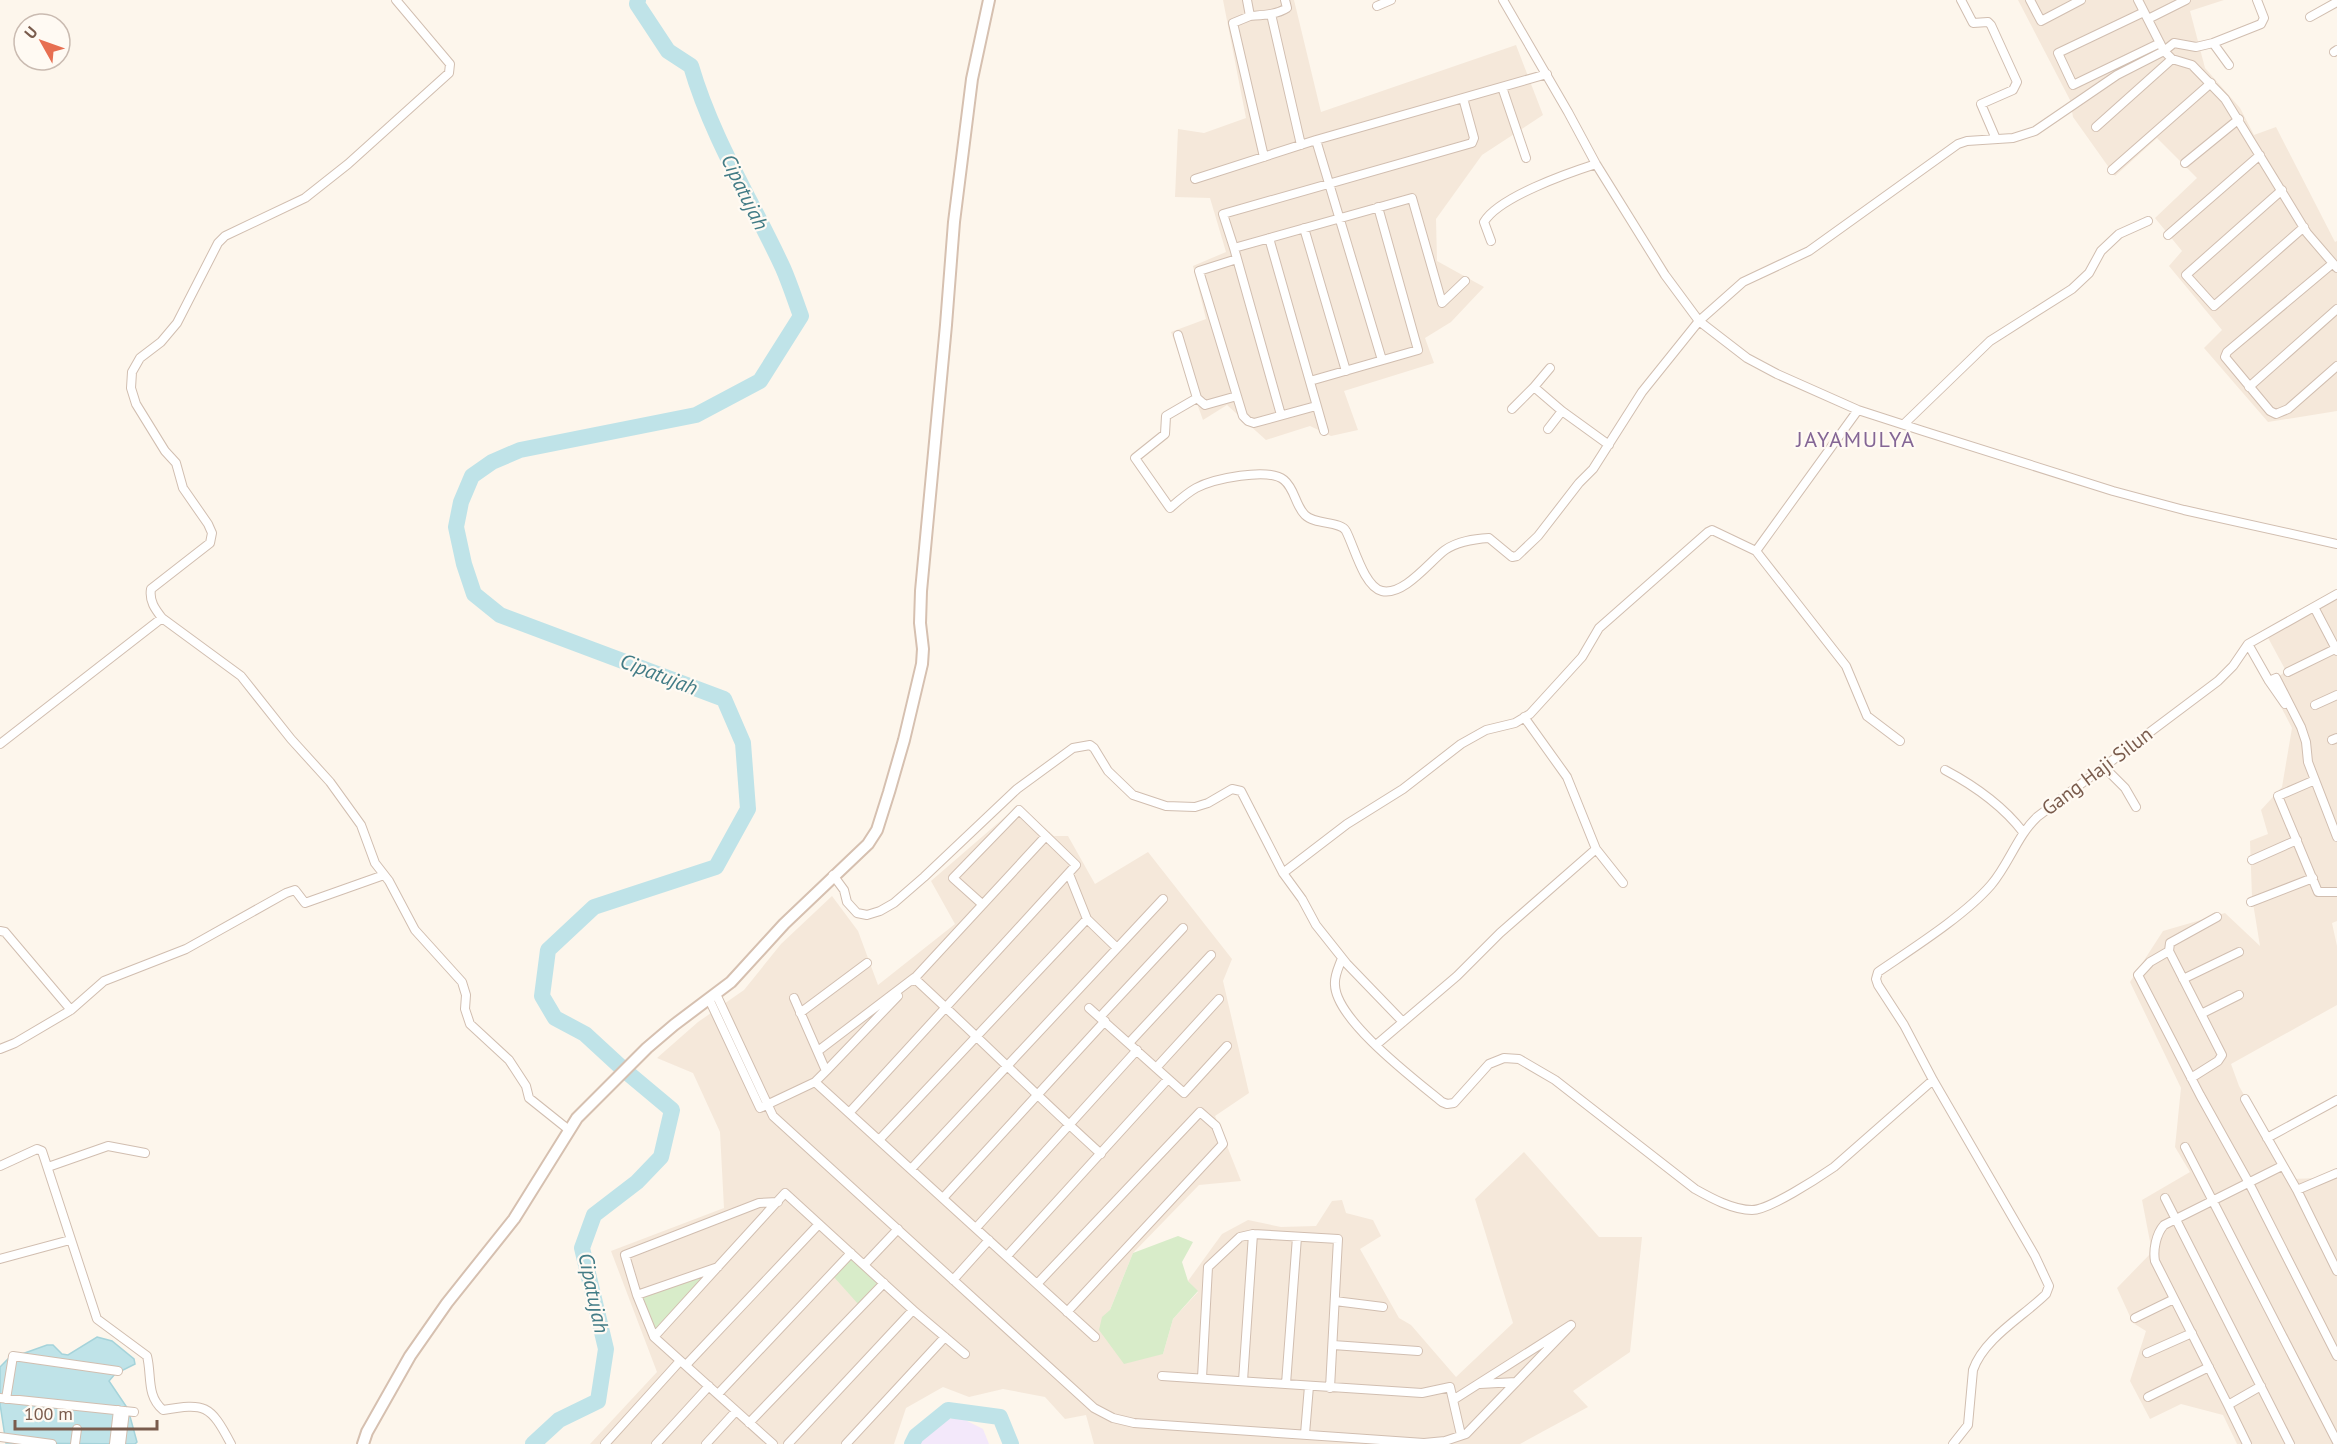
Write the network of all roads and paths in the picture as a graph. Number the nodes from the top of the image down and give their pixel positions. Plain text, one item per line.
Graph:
1 (396, 0) edge
2 (988, 0) edge
3 (1247, 0) edge
4 (1285, 0) edge
5 (1391, 0) edge
6 (1503, 0) edge
7 (1961, 0) edge
8 (2030, 0) edge
9 (2081, 0) edge
10 (2138, 0) edge
11 (2257, 0) edge
12 (2182, 1) edge
13 (2337, 2) edge
14 (1377, 6) dead end
15 (1271, 14) junction
16 (1250, 15) junction
17 (2146, 15) junction
18 (2310, 17) dead end
19 (2213, 43) junction
20 (2162, 47) junction
21 (2172, 59) junction
22 (2229, 65) dead end
23 (1547, 74) junction
24 (2211, 83) junction
25 (1502, 87) junction
26 (1463, 98) junction
27 (2239, 119) junction
28 (2096, 127) dead end
29 (1996, 139) junction
30 (1316, 140) junction
31 (1301, 145) junction
32 (2260, 155) junction
33 (1264, 157) junction
34 (1526, 158) dead end
35 (2185, 163) dead end
36 (1596, 164) junction
37 (2112, 170) dead end
38 (1195, 179) dead end
39 (1330, 184) junction
40 (2282, 190) junction
41 (1378, 207) junction
42 (1341, 217) junction
43 (2148, 221) dead end
44 (2304, 227) junction
45 (1304, 228) junction
46 (2168, 235) dead end
47 (1269, 238) junction
48 (1491, 241) dead end
49 (1234, 248) junction
50 (1237, 259) junction
51 (2334, 266) edge
52 (1465, 281) dead end
53 (2337, 309) edge
54 (1699, 321) junction
55 (1178, 335) dead end
56 (1382, 360) junction
57 (2337, 366) edge
58 (1550, 368) dead end
59 (1346, 371) junction
60 (1310, 381) junction
61 (1534, 387) junction
62 (2249, 387) junction
63 (1237, 396) junction
64 (1197, 398) junction
65 (1316, 406) junction
66 (1512, 409) dead end
67 (1858, 410) junction
68 (1562, 411) junction
69 (1281, 415) junction
70 (1904, 424) junction
71 (1548, 429) dead end
72 (1324, 431) dead end
73 (1609, 445) junction
74 (2337, 544) edge
75 (1756, 551) junction
76 (2337, 594) edge
77 (2314, 607) junction
78 (162, 618) junction
79 (2248, 644) junction
80 (2336, 650) edge
81 (2288, 672) dead end
82 (2337, 694) edge
83 (2315, 705) dead end
84 (1524, 717) junction
85 (1900, 741) dead end
86 (0, 744) edge
87 (2104, 767) junction
88 (1945, 771) dead end
89 (2315, 780) junction
90 (2136, 807) dead end
91 (2023, 832) junction
92 (2336, 832) edge
93 (1046, 836) junction
94 (2297, 840) junction
95 (1596, 849) junction
96 (2252, 860) dead end
97 (1283, 873) junction
98 (1069, 874) junction
99 (384, 875) junction
100 (833, 875) junction
101 (2313, 879) junction
102 (1623, 883) dead end
103 (2337, 892) edge
104 (1163, 899) dead end
105 (2251, 902) dead end
106 (982, 904) junction
107 (2217, 917) dead end
108 (1087, 919) junction
109 (1183, 928) dead end
110 (0, 932) edge
111 (1117, 948) junction
112 (2169, 951) junction
113 (2240, 952) dead end
114 (1211, 955) dead end
115 (1342, 958) junction
116 (867, 963) dead end
117 (914, 978) junction
118 (2183, 979) junction
119 (2239, 995) dead end
120 (712, 996) junction
121 (794, 998) dead end
122 (1219, 999) dead end
123 (946, 1008) junction
124 (1089, 1008) dead end
125 (71, 1010) junction
126 (800, 1013) junction
127 (2201, 1014) junction
128 (1102, 1019) junction
129 (1403, 1022) junction
130 (977, 1036) junction
131 (1129, 1043) junction
132 (1376, 1045) junction
133 (1227, 1046) dead end
134 (0, 1049) edge
135 (1137, 1050) junction
136 (818, 1051) junction
137 (1006, 1067) junction
138 (1156, 1068) junction
139 (826, 1071) junction
140 (2190, 1077) junction
141 (1168, 1079) junction
142 (1933, 1080) junction
143 (815, 1082) junction
144 (1037, 1095) junction
145 (2245, 1100) dead end
146 (2337, 1100) edge
147 (768, 1104) junction
148 (849, 1113) junction
149 (1069, 1125) junction
150 (569, 1130) junction
151 (2267, 1138) junction
152 (879, 1140) junction
153 (2185, 1147) dead end
154 (145, 1153) dead end
155 (1101, 1154) junction
156 (0, 1166) edge
157 (2282, 1166) junction
158 (48, 1167) junction
159 (911, 1169) junction
160 (2335, 1174) edge
161 (2249, 1182) junction
162 (2337, 1183) edge
163 (2297, 1190) junction
164 (943, 1198) junction
165 (2164, 1198) dead end
166 (2214, 1200) junction
167 (778, 1202) junction
168 (2177, 1220) junction
169 (819, 1224) junction
170 (976, 1228) junction
171 (898, 1229) junction
172 (1254, 1234) junction
173 (1297, 1237) junction
174 (70, 1240) junction
175 (989, 1240) junction
176 (851, 1253) junction
177 (1007, 1256) junction
178 (0, 1259) edge
179 (864, 1265) junction
180 (720, 1266) junction
181 (2337, 1271) edge
182 (953, 1280) junction
183 (884, 1283) junction
184 (1038, 1284) junction
185 (637, 1295) junction
186 (2174, 1299) junction
187 (1335, 1301) junction
188 (1383, 1307) dead end
189 (913, 1310) junction
190 (1067, 1312) junction
191 (2135, 1318) dead end
192 (2192, 1333) junction
193 (654, 1337) junction
194 (945, 1337) junction
195 (1095, 1338) dead end
196 (1333, 1345) junction
197 (1418, 1351) dead end
198 (2147, 1353) dead end
199 (966, 1354) dead end
200 (2337, 1356) edge
201 (683, 1363) junction
202 (2209, 1367) junction
203 (118, 1371) dead end
204 (1162, 1376) dead end
205 (1202, 1378) junction
206 (1243, 1382) junction
207 (1516, 1382) junction
208 (1286, 1384) junction
209 (1478, 1384) junction
210 (709, 1386) junction
211 (1309, 1386) junction
212 (2261, 1386) junction
213 (1330, 1388) junction
214 (718, 1394) junction
215 (2148, 1397) dead end
216 (3, 1398) edge
217 (1453, 1400) junction
218 (2228, 1405) junction
219 (126, 1411) junction
220 (736, 1411) junction
221 (749, 1422) junction
222 (77, 1429) dead end
223 (1305, 1434) junction
224 (1461, 1435) junction
225 (0, 1437) edge
226 (767, 1442) edge
227 (2337, 1442) edge
228 (36, 1443) edge
229 (52, 1444) edge
230 (75, 1444) edge
231 (114, 1444) edge
232 (120, 1444) edge
233 (231, 1444) edge
234 (363, 1444) edge
235 (604, 1444) edge
236 (656, 1444) edge
237 (706, 1444) edge
238 (788, 1444) edge
239 (846, 1444) edge
240 (1953, 1444) edge
241 (2247, 1444) edge
242 (2290, 1444) edge

1 - 78 street
2 - 100 street
3 - 16 street
4 - 15 street
5 - 14 street
6 - 23 street
7 - 29 street
8 - 9 street
10 - 17 street
11 - 19 street
12 - 17 street
13 - 18 street
15 - 16 street
15 - 31 street
16 - 33 street
17 - 20 street
17 - 20 street
19 - 20 street
19 - 22 street
20 - 21 street
20 - 29 street
21 - 24 street
21 - 28 street
23 - 25 street
23 - 36 street
24 - 27 street
24 - 37 street
25 - 26 street
25 - 34 street
26 - 30 street
26 - 39 street
27 - 32 street
27 - 35 street
29 - 54 street
30 - 31 street
30 - 39 street
31 - 33 street
32 - 40 street
32 - 46 street
33 - 38 street
36 - 48 street
36 - 54 street
39 - 42 street
39 - 49 street
40 - 44 street
40 - 44 street
41 - 42 street
41 - 52 street
41 - 56 street
42 - 45 street
42 - 56 street
43 - 70 street
44 - 51 street
45 - 47 street
45 - 59 street
47 - 49 street
47 - 60 street
49 - 50 street
50 - 63 street
50 - 69 street
51 - 62 street
53 - 62 street
54 - 67 street
54 - 73 street
55 - 64 street
56 - 59 street
57 - 62 street
58 - 61 street
59 - 60 street
60 - 65 street
61 - 66 street
61 - 68 street
63 - 64 street
63 - 69 street
64 - 73 street
65 - 69 street
65 - 72 street
67 - 70 street
67 - 75 street
68 - 71 street
68 - 73 street
70 - 74 street
75 - 84 street
75 - 85 street
76 - 77 street, Gang Haji Silun
77 - 79 street, Gang Haji Silun
77 - 80 street
78 - 86 street
78 - 99 street
79 - 87 street, Gang Haji Silun
79 - 89 street
80 - 81 street
82 - 83 street
84 - 95 street
84 - 97 street
87 - 90 street
87 - 91 street, Gang Haji Silun
88 - 91 street
89 - 92 street
89 - 94 street
91 - 142 street, Gang Haji Silun
93 - 98 street
93 - 106 street
93 - 106 street
94 - 96 street
94 - 101 street
95 - 102 street
95 - 129 street
97 - 100 street
97 - 115 street
98 - 108 street
98 - 123 street
99 - 125 street
99 - 150 street
100 - 120 street
101 - 103 street
101 - 105 street
104 - 111 street
106 - 117 street
107 - 112 street
108 - 111 street
108 - 130 street
109 - 128 street
110 - 125 street
111 - 137 street
112 - 118 street
112 - 140 street
113 - 118 street
114 - 131 street
115 - 129 street
115 - 132 street
116 - 126 street
117 - 123 street
117 - 136 street
117 - 139 street
118 - 127 street
119 - 127 street
120 - 147 street
120 - 150 street
121 - 126 street
122 - 138 street
123 - 130 street
123 - 148 street
124 - 128 street
125 - 134 street
126 - 136 street
127 - 140 street
128 - 131 street
128 - 144 street
129 - 132 street
130 - 137 street
130 - 152 street
131 - 135 street
132 - 142 street
133 - 141 street
135 - 138 street
135 - 149 street
136 - 139 street
137 - 144 street
137 - 159 street
138 - 141 street
139 - 143 street
140 - 161 street
141 - 155 street
142 - 240 street
143 - 147 street
143 - 148 street
144 - 149 street
144 - 164 street
145 - 151 street
146 - 151 street
147 - 171 street
148 - 152 street
149 - 155 street
149 - 170 street
150 - 234 street
151 - 157 street
152 - 159 street
153 - 166 street
154 - 158 street
155 - 177 street
156 - 158 street
157 - 161 street
157 - 163 street
158 - 174 street
159 - 164 street
160 - 162 street
160 - 163 street
161 - 166 street
161 - 200 street
163 - 181 street
164 - 170 street
165 - 168 street
166 - 168 street
166 - 227 street
167 - 169 street
167 - 180 street
167 - 185 street
168 - 186 street
168 - 212 street
169 - 176 street
169 - 201 street
170 - 175 street
171 - 179 street
171 - 182 street
172 - 173 street
172 - 205 street
172 - 206 street
173 - 187 street
173 - 208 street
174 - 178 street
174 - 233 street
175 - 177 street
175 - 182 street
176 - 179 street
176 - 214 street
177 - 184 street
179 - 183 street
180 - 185 street
180 - 193 street
182 - 223 street
183 - 189 street
183 - 221 street
184 - 190 street
184 - 190 street
185 - 193 street
186 - 191 street
186 - 192 street
187 - 188 street
187 - 196 street
189 - 194 street
189 - 238 street
190 - 195 street
192 - 198 street
192 - 202 street
193 - 201 street
194 - 199 street
194 - 239 street
196 - 197 street
196 - 213 street
201 - 210 street
201 - 235 street
202 - 215 street
202 - 218 street
203 - 216 street
204 - 205 street
205 - 206 street
206 - 208 street
207 - 209 street
207 - 209 street
207 - 224 street
208 - 211 street
209 - 217 street
210 - 214 street
210 - 236 street
211 - 213 street
211 - 223 street
212 - 218 street
212 - 242 street
213 - 217 street
214 - 220 street
216 - 219 street
217 - 224 street
218 - 241 street
219 - 231 street
219 - 232 street
220 - 221 street
220 - 237 street
221 - 226 street
222 - 230 street
223 - 224 street
225 - 228 street
228 - 229 street

